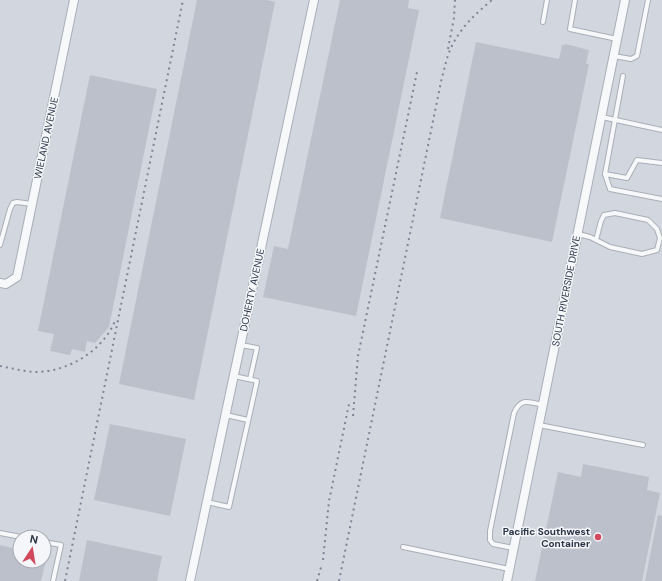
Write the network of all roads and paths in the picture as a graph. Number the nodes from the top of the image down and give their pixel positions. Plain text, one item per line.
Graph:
1 (74, 0) edge
2 (314, 0) edge
3 (547, 0) edge
4 (575, 0) edge
5 (625, 0) edge
6 (648, 0) edge
7 (543, 22) dead end
8 (617, 39) junction
9 (614, 56) junction
10 (623, 76) dead end
11 (602, 117) junction
12 (614, 120) junction
13 (662, 130) edge
14 (662, 163) edge
15 (605, 174) junction
16 (662, 199) edge
17 (32, 204) junction
18 (578, 234) junction
19 (596, 240) junction
20 (0, 244) edge
21 (0, 283) edge
22 (240, 345) junction
23 (234, 376) junction
24 (250, 379) junction
25 (543, 405) junction
26 (226, 415) junction
27 (248, 420) junction
28 (539, 425) junction
29 (643, 445) dead end
30 (207, 502) junction
31 (0, 533) edge
32 (12, 535) edge
33 (52, 543) edge
34 (403, 547) dead end
35 (514, 548) junction
36 (510, 569) junction
37 (53, 581) edge
38 (190, 581) edge
39 (507, 581) edge

1 - 17 street, WIELAND AVENUE
2 - 22 street, DOHERTY AVENUE
3 - 7 lane
4 - 8 lane
5 - 8 street, SOUTH RIVERSIDE DRIVE
6 - 9 lane
8 - 9 street, SOUTH RIVERSIDE DRIVE
9 - 11 street, SOUTH RIVERSIDE DRIVE
10 - 12 lane
11 - 12 lane
11 - 18 street, SOUTH RIVERSIDE DRIVE
12 - 13 lane
12 - 15 lane
14 - 15 lane
15 - 16 lane
17 - 20 lane
17 - 21 street, WIELAND AVENUE
18 - 19 lane
18 - 25 street, SOUTH RIVERSIDE DRIVE
19 - 19 lane
22 - 23 street, DOHERTY AVENUE
22 - 24 lane
23 - 24 lane
23 - 26 street, DOHERTY AVENUE
24 - 27 lane
25 - 28 street, SOUTH RIVERSIDE DRIVE
25 - 35 lane
26 - 27 lane
26 - 30 street, DOHERTY AVENUE
27 - 30 lane
28 - 29 lane
28 - 35 street, SOUTH RIVERSIDE DRIVE
30 - 38 street, DOHERTY AVENUE
31 - 32 lane
33 - 37 lane
34 - 36 lane
35 - 36 street, SOUTH RIVERSIDE DRIVE
36 - 39 street, SOUTH RIVERSIDE DRIVE

